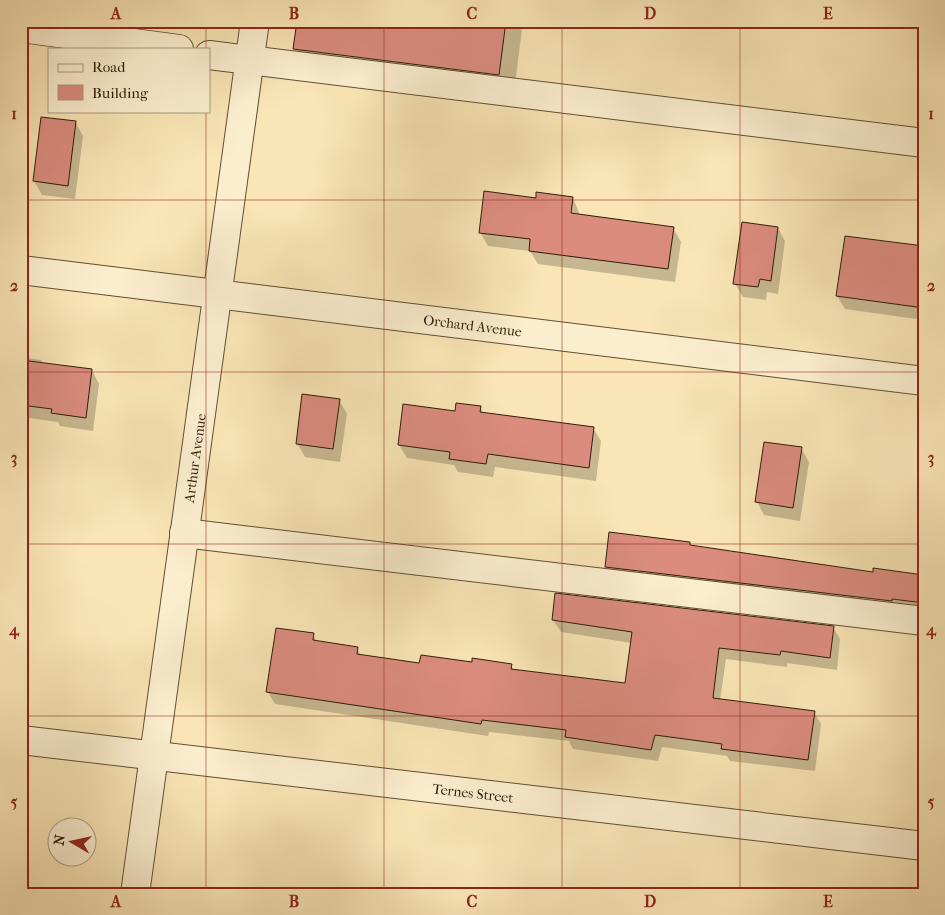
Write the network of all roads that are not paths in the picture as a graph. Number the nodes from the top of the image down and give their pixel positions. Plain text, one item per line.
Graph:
1 (255, 21) edge
2 (21, 28) edge
3 (171, 48) edge
4 (210, 55) edge
5 (250, 59) junction
6 (924, 143) edge
7 (21, 270) edge
8 (217, 293) junction
9 (924, 381) edge
10 (184, 533) junction
11 (924, 621) edge
12 (21, 740) edge
13 (154, 756) junction
14 (924, 846) edge
15 (135, 894) edge

1 - 5 street, Arthur Avenue
2 - 3 street
4 - 5 street
5 - 6 street
5 - 8 street, Arthur Avenue
7 - 8 street, Orchard Avenue
8 - 9 street, Orchard Avenue
8 - 10 street, Arthur Avenue
10 - 11 street
10 - 13 street, Arthur Avenue
12 - 13 street, Ternes Street
13 - 14 street, Ternes Street
13 - 15 street, Arthur Avenue

